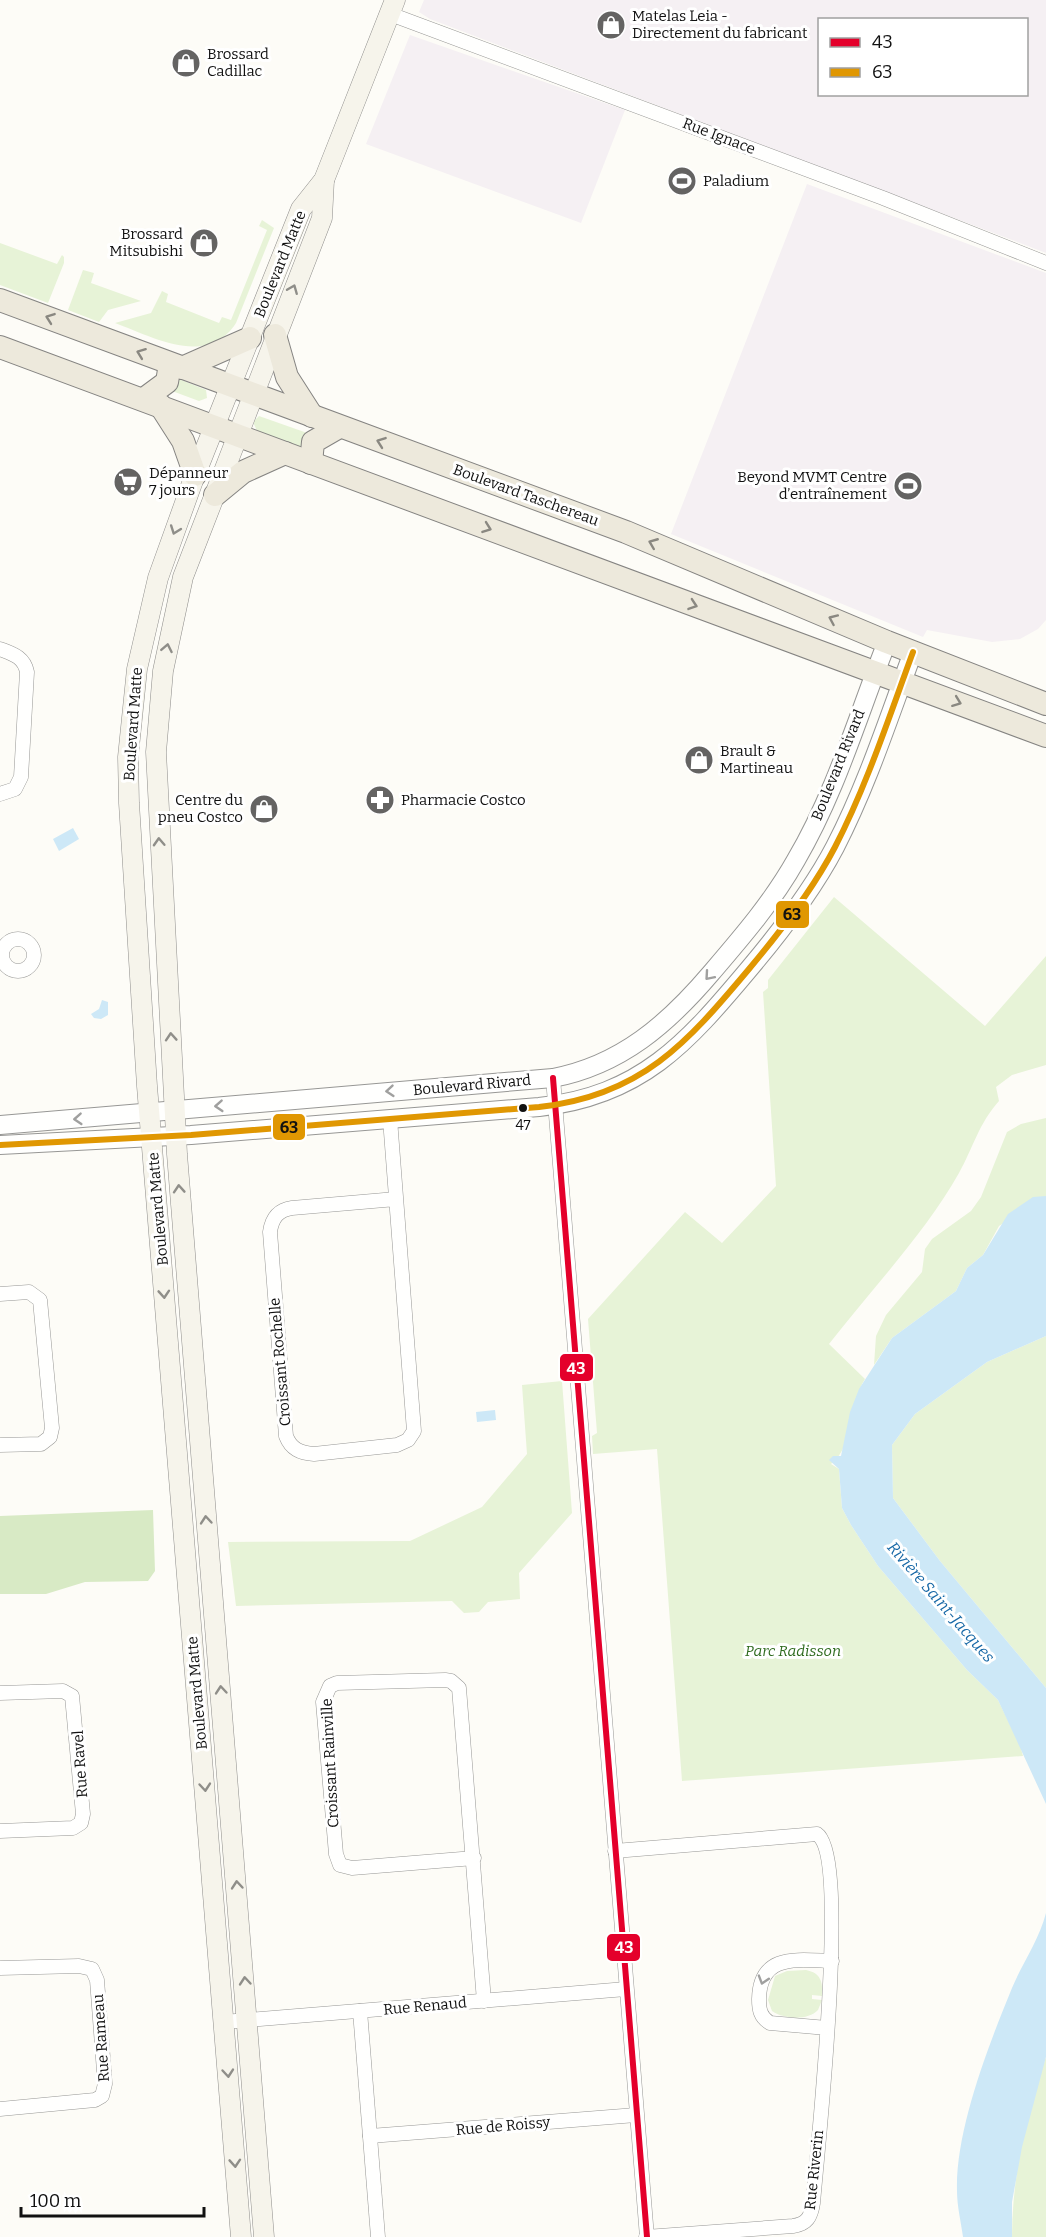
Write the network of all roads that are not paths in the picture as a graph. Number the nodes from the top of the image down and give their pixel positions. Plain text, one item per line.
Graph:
1 (392, 7) edge
2 (324, 180) junction
3 (1046, 263) edge
4 (0, 300) edge
5 (275, 335) junction
6 (250, 338) junction
7 (0, 347) edge
8 (176, 366) junction
9 (241, 391) junction
10 (152, 402) junction
11 (312, 417) junction
12 (216, 426) junction
13 (339, 427) junction
14 (237, 435) junction
15 (285, 453) junction
16 (311, 463) junction
17 (195, 476) junction
18 (215, 495) junction
19 (886, 642) junction
20 (0, 649) edge
21 (912, 652) junction
22 (875, 672) junction
23 (902, 682) junction
24 (1046, 704) edge
25 (1046, 736) edge
26 (0, 794) edge
27 (553, 1078) junction
28 (555, 1105) junction
29 (176, 1110) junction
30 (150, 1113) junction
31 (390, 1119) junction
32 (0, 1125) edge
33 (176, 1136) junction
34 (152, 1137) junction
35 (0, 1145) edge
36 (396, 1199) junction
37 (0, 1294) edge
38 (0, 1445) edge
39 (0, 1693) edge
40 (0, 1831) edge
41 (615, 1851) junction
42 (474, 1858) junction
43 (832, 1961) junction
44 (0, 1968) edge
45 (626, 1989) junction
46 (484, 2001) junction
47 (360, 2011) junction
48 (248, 2020) junction
49 (224, 2022) junction
50 (827, 2028) junction
51 (0, 2109) edge
52 (636, 2115) junction
53 (370, 2136) junction
54 (241, 2237) edge
55 (264, 2237) edge
56 (378, 2237) edge
57 (646, 2237) edge

1 - 2 main road, Boulevard Matte
1 - 3 street, Rue Ignace
5 -> 2 main road, Boulevard Matte
2 - 6 main road, Boulevard Matte
8 -> 4 main road, Boulevard Taschereau
5 - 9 main road, Boulevard Matte
5 - 11 main road
6 - 8 main road
6 - 9 main road, Boulevard Matte
7 - 10 main road
8 - 9 main road, Boulevard Taschereau
8 - 10 main road
9 - 11 main road, Boulevard Taschereau
9 - 12 main road, Boulevard Matte
9 - 14 main road, Boulevard Matte
10 - 12 main road
10 - 17 main road
11 - 13 main road, Boulevard Taschereau
12 - 14 main road
12 - 17 main road, Boulevard Matte
13 - 16 main road
19 -> 13 main road, Boulevard Taschereau
14 - 15 main road
14 - 18 main road, Boulevard Matte
15 - 16 main road
15 - 18 main road
16 -> 22 main road
17 -> 30 main road, Boulevard Matte
29 -> 18 main road, Boulevard Matte
19 - 21 main road, Boulevard Taschereau
19 - 22 street, Boulevard Rivard
20 - 26 street
21 - 23 street, Boulevard Rivard
21 - 24 main road, Boulevard Taschereau
22 - 23 main road
22 -> 27 street, Boulevard Rivard
23 -> 25 main road
23 - 28 street, Boulevard Rivard
27 - 28 street
27 -> 29 street, Boulevard Rivard
28 - 31 street, Boulevard Rivard
28 - 41 street
29 - 30 street, Boulevard Rivard
29 - 33 main road, Boulevard Matte
30 -> 32 street, Boulevard Rivard
30 - 34 main road, Boulevard Matte
31 - 33 street, Boulevard Rivard
31 - 36 street, Croissant Rochelle
33 - 34 street, Boulevard Rivard
48 -> 33 main road, Boulevard Matte
34 - 35 street, Boulevard Rivard
34 -> 49 main road, Boulevard Matte
36 - 36 street, Croissant Rochelle
37 - 38 street
39 - 40 street, Rue Ravel
41 - 43 street, Rue Riverin
41 - 45 street
42 - 42 street, Croissant Rainville
42 - 46 street, Croissant Rainville
43 - 50 street, Rue Riverin
43 -> 50 street
44 - 51 street, Rue Rameau
45 - 46 street, Rue Renaud
45 - 52 street
46 - 47 street, Rue Renaud
47 - 48 street, Rue Renaud
47 - 53 street
48 - 49 street, Rue Renaud
48 - 55 main road, Boulevard Matte
49 -> 54 main road, Boulevard Matte
50 - 57 street, Rue Riverin
52 - 53 street, Rue de Roissy
52 - 57 street
53 - 56 street

